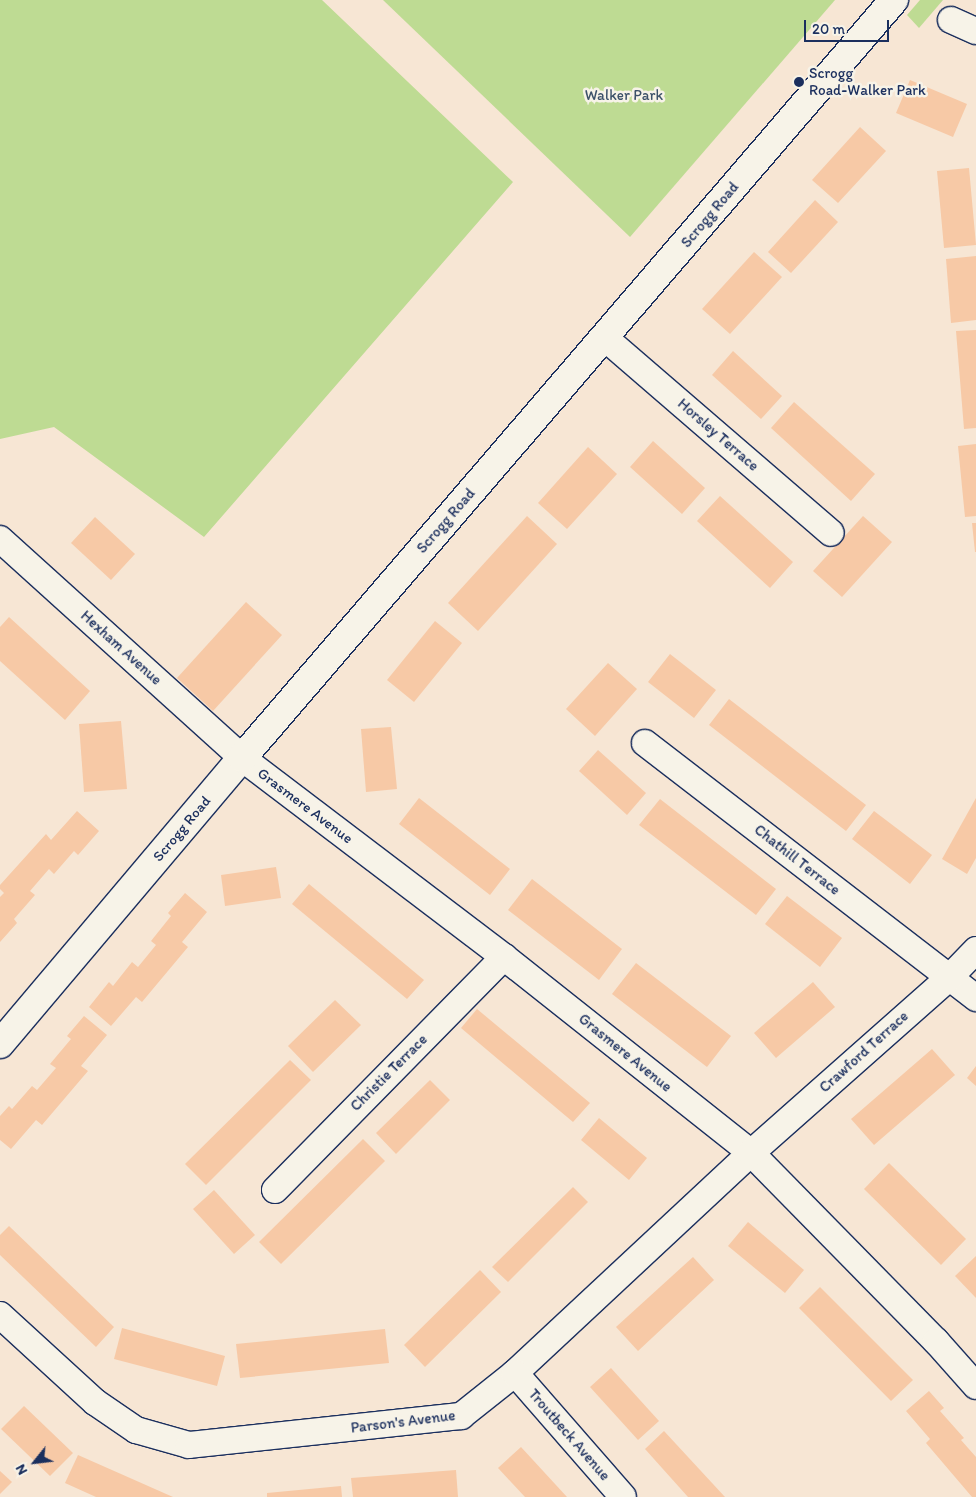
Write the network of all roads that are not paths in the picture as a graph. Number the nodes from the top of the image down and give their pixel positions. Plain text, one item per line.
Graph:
1 (894, 0) edge
2 (950, 20) dead end
3 (976, 31) edge
4 (605, 338) junction
5 (831, 533) dead end
6 (0, 539) edge
7 (645, 742) dead end
8 (242, 758) junction
9 (976, 950) edge
10 (504, 957) junction
11 (948, 978) junction
12 (976, 998) edge
13 (0, 1044) edge
14 (751, 1153) junction
15 (275, 1190) dead end
16 (0, 1315) edge
17 (515, 1373) junction
18 (976, 1386) edge
19 (623, 1497) edge

1 - 4 street, Scrogg Road
2 - 3 street
4 - 5 street, Horsley Terrace
4 - 8 street, Scrogg Road
6 - 8 street, Hexham Avenue
7 - 11 street, Chathill Terrace
8 - 10 street, Grasmere Avenue
8 - 13 street, Scrogg Road
9 - 11 street, Crawford Terrace
10 - 14 street, Grasmere Avenue
10 - 15 street, Christie Terrace
11 - 12 street, Chathill Terrace
11 - 14 street, Crawford Terrace
14 - 17 street, Parson's Avenue
14 - 18 street, Grasmere Avenue
16 - 17 street, Parson's Avenue
17 - 19 street, Troutbeck Avenue

